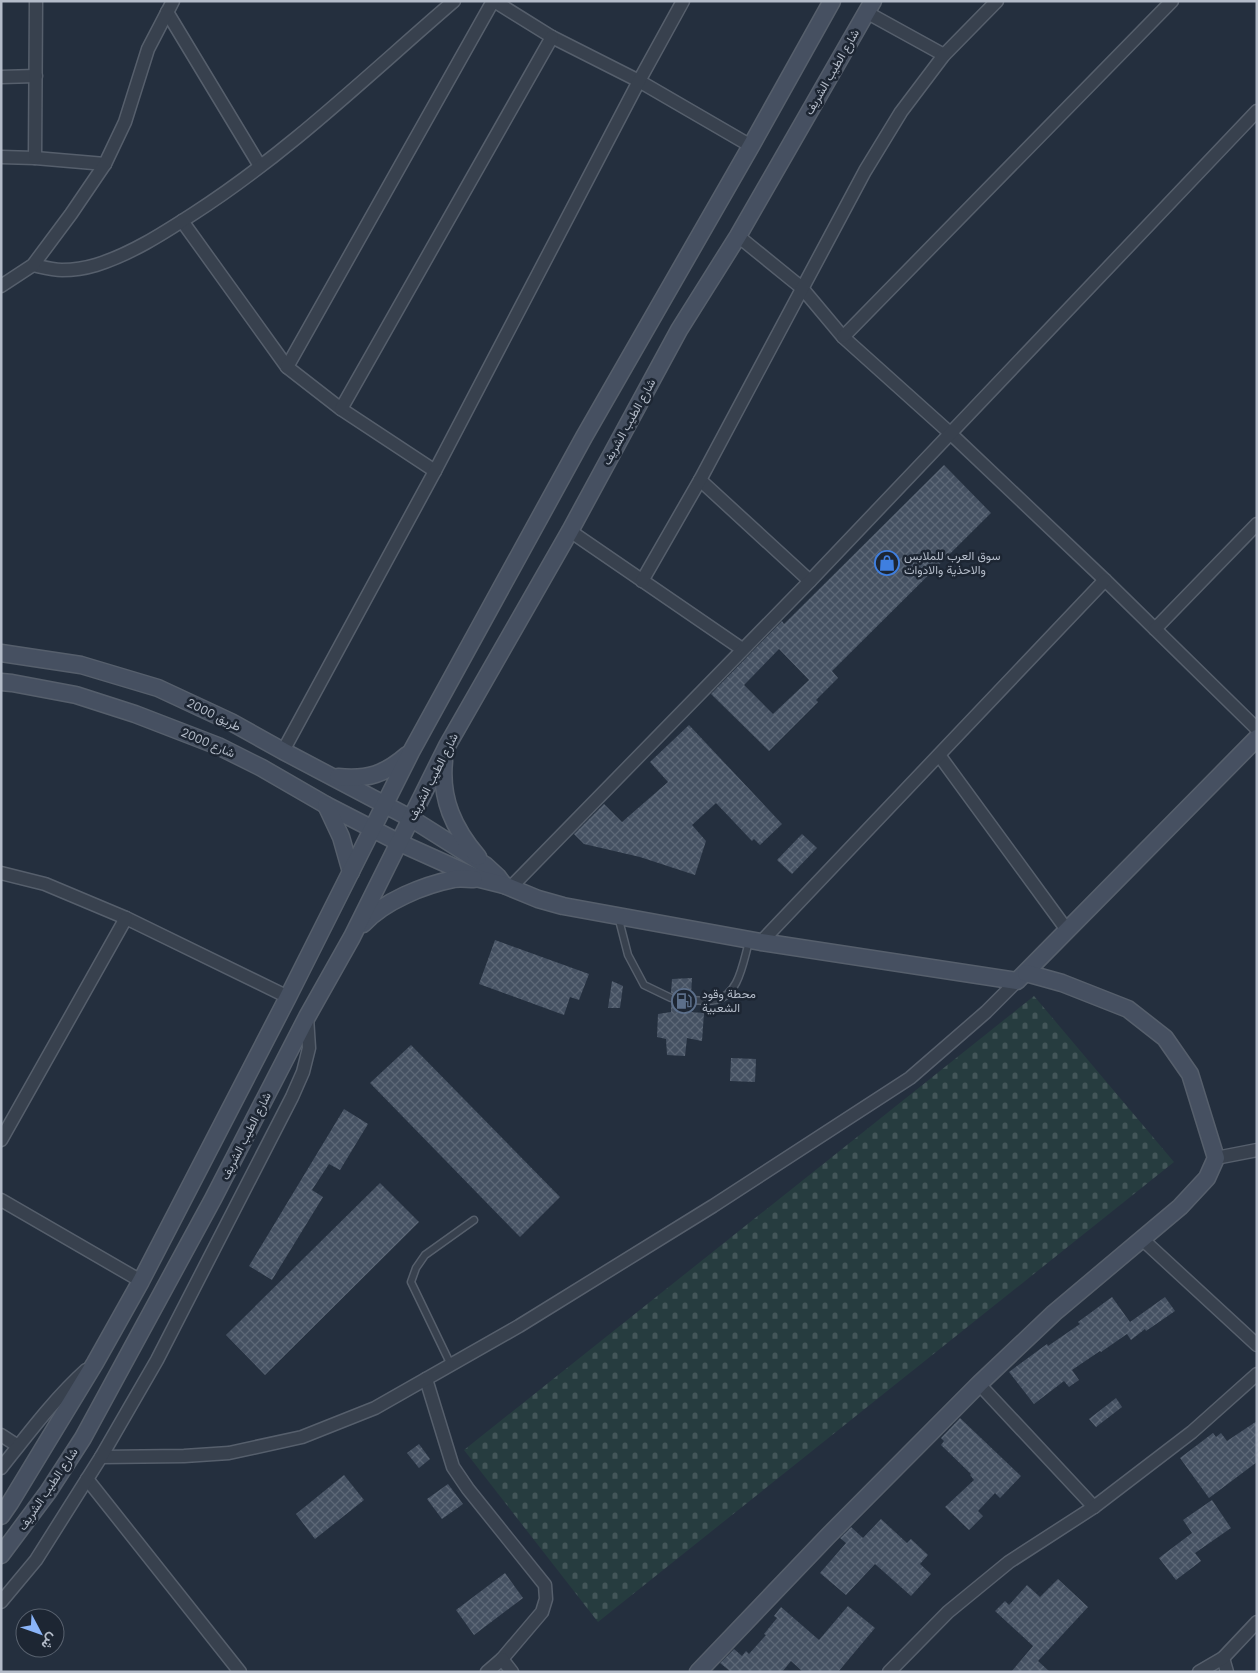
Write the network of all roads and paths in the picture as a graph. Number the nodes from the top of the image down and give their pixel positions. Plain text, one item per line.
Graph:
1 (36, 1) edge
2 (454, 1) edge
3 (494, 1) edge
4 (683, 1) edge
5 (832, 1) edge
6 (997, 1) edge
7 (1172, 1) edge
8 (170, 7) edge
9 (869, 7) edge
10 (552, 37) junction
11 (944, 55) junction
12 (36, 76) junction
13 (1, 77) edge
14 (640, 81) junction
15 (1257, 111) edge
16 (751, 146) junction
17 (1, 157) edge
18 (36, 158) junction
19 (105, 164) junction
20 (260, 166) junction
21 (182, 221) junction
22 (738, 236) junction
23 (32, 265) junction
24 (1, 286) edge
25 (802, 288) junction
26 (843, 338) junction
27 (287, 367) junction
28 (341, 409) junction
29 (950, 433) junction
30 (435, 471) junction
31 (700, 480) junction
32 (1257, 524) edge
33 (570, 531) junction
34 (810, 580) junction
35 (1104, 580) junction
36 (642, 581) junction
37 (1155, 629) junction
38 (742, 649) junction
39 (1, 653) edge
40 (1, 682) edge
41 (1257, 729) edge
42 (1257, 738) edge
43 (447, 746) junction
44 (283, 751) junction
45 (411, 752) junction
46 (939, 755) junction
47 (316, 768) junction
48 (385, 804) junction
49 (326, 805) junction
50 (412, 819) junction
51 (373, 828) junction
52 (400, 843) junction
53 (351, 872) junction
54 (482, 872) junction
55 (1, 873) edge
56 (507, 886) junction
57 (618, 915) junction
58 (126, 918) junction
59 (1067, 930) junction
60 (352, 937) junction
61 (756, 941) junction
62 (1021, 977) junction
63 (288, 997) junction
64 (671, 998) dead end
65 (691, 1000) dead end
66 (307, 1017) junction
67 (1, 1140) edge
68 (1257, 1150) edge
69 (1216, 1158) junction
70 (1, 1200) edge
71 (474, 1220) dead end
72 (1142, 1239) junction
73 (141, 1282) junction
74 (1257, 1345) edge
75 (95, 1363) junction
76 (451, 1365) junction
77 (1257, 1374) edge
78 (426, 1379) junction
79 (979, 1384) junction
80 (1, 1435) edge
81 (18, 1446) junction
82 (101, 1457) junction
83 (1, 1468) edge
84 (88, 1479) junction
85 (1094, 1507) junction
86 (1, 1516) edge
87 (1, 1555) edge
88 (1, 1602) edge
89 (1257, 1622) edge
90 (1223, 1658) junction
91 (502, 1659) junction
92 (240, 1672) edge
93 (487, 1672) edge
94 (512, 1672) edge
95 (698, 1672) edge
96 (889, 1672) edge
97 (1199, 1672) edge
98 (1227, 1672) edge

1 - 12 street
2 - 20 street
3 - 10 street
3 - 27 street
4 - 14 street
5 - 16 main road, شارع الطيب الشريف
6 - 11 street
7 - 26 street
8 - 19 street
8 - 20 street
9 - 11 street
9 - 22 main road, شارع الطيب الشريف
10 - 14 street
10 - 28 street
11 - 25 street
12 - 13 street
12 - 18 street
14 - 16 street
14 - 30 street
15 - 29 street
16 - 45 main road, شارع الطيب الشريف
17 - 18 street
18 - 19 street
19 - 23 street
20 - 21 street
21 - 23 street
21 - 27 street
22 - 25 street
22 - 33 main road, شارع الطيب الشريف
23 - 24 street
25 - 26 street
25 - 31 street
26 - 29 street
27 - 28 street
28 - 30 street
29 - 34 street
29 - 35 street
30 - 44 street
31 - 34 street
31 - 36 street
32 - 37 street
33 - 36 street
33 - 43 main road, شارع الطيب الشريف
34 - 38 street
35 - 37 street
35 - 46 street
36 - 38 street
37 - 41 street
38 - 56 street
39 - 44 main road, طريق 2000
40 - 49 main road, شارع 2000
42 - 59 main road
43 - 50 main road, شارع الطيب الشريف
43 - 54 main road
44 - 47 main road, طريق 2000
45 - 47 main road
45 - 48 main road, شارع الطيب الشريف
46 - 59 street
46 - 61 street
47 - 48 main road, طريق 2000
48 - 50 main road, طريق 2000
48 - 51 main road, شارع الطيب الشريف
49 - 51 main road, شارع 2000
49 - 53 main road
50 - 52 main road, شارع الطيب الشريف
50 - 54 main road, طريق 2000
51 - 52 main road, شارع 2000
51 - 53 main road, شارع الطيب الشريف
52 - 54 main road, شارع 2000
52 - 60 main road, شارع الطيب الشريف
53 - 63 main road, شارع الطيب الشريف
54 - 56 main road
54 - 60 main road
55 - 58 street
56 - 57 main road
57 - 61 main road
57 - 64 lane
58 - 63 street
58 - 67 street
59 - 62 main road
60 - 66 main road, شارع الطيب الشريف
61 - 62 main road
61 - 65 lane
62 - 69 main road
62 - 76 street
63 - 73 main road, شارع الطيب الشريف
66 - 82 street
66 - 87 main road, شارع الطيب الشريف
68 - 69 street
69 - 72 main road
70 - 73 street
71 - 76 lane
72 - 74 street
72 - 79 main road
73 - 75 main road, شارع الطيب الشريف
75 - 81 street
75 - 86 main road, شارع الطيب الشريف
76 - 78 street
77 - 85 street
78 - 82 street
78 - 91 street
79 - 85 street
79 - 95 main road
80 - 81 street
81 - 83 street
82 - 84 street
84 - 88 street
84 - 92 street
85 - 96 street
89 - 90 street
90 - 97 street
90 - 98 street
91 - 93 street
91 - 94 street

